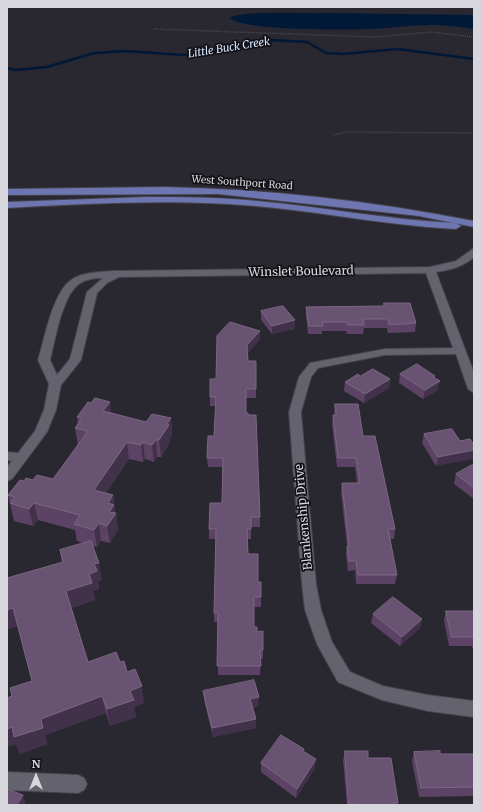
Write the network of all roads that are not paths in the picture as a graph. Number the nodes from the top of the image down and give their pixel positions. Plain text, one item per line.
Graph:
1 (7, 192) edge
2 (7, 205) edge
3 (474, 225) edge
4 (474, 251) edge
5 (430, 270) junction
6 (123, 274) junction
7 (459, 351) junction
8 (55, 384) junction
9 (474, 389) edge
10 (7, 456) edge
11 (21, 458) junction
12 (7, 476) edge
13 (474, 709) edge
14 (7, 781) edge
15 (78, 784) dead end

1 - 3 main road, West Southport Road
2 - 3 main road, West Southport Road
4 - 5 street, Winslet Boulevard
5 - 6 street, Winslet Boulevard
5 - 7 street
6 - 8 street, Winslet Boulevard
6 - 8 street, Winslet Boulevard
7 - 9 street
7 - 13 street, Blankenship Drive
8 - 11 street, Winslet Boulevard
10 - 11 street
11 - 12 street, Winslet Boulevard
14 - 15 street

